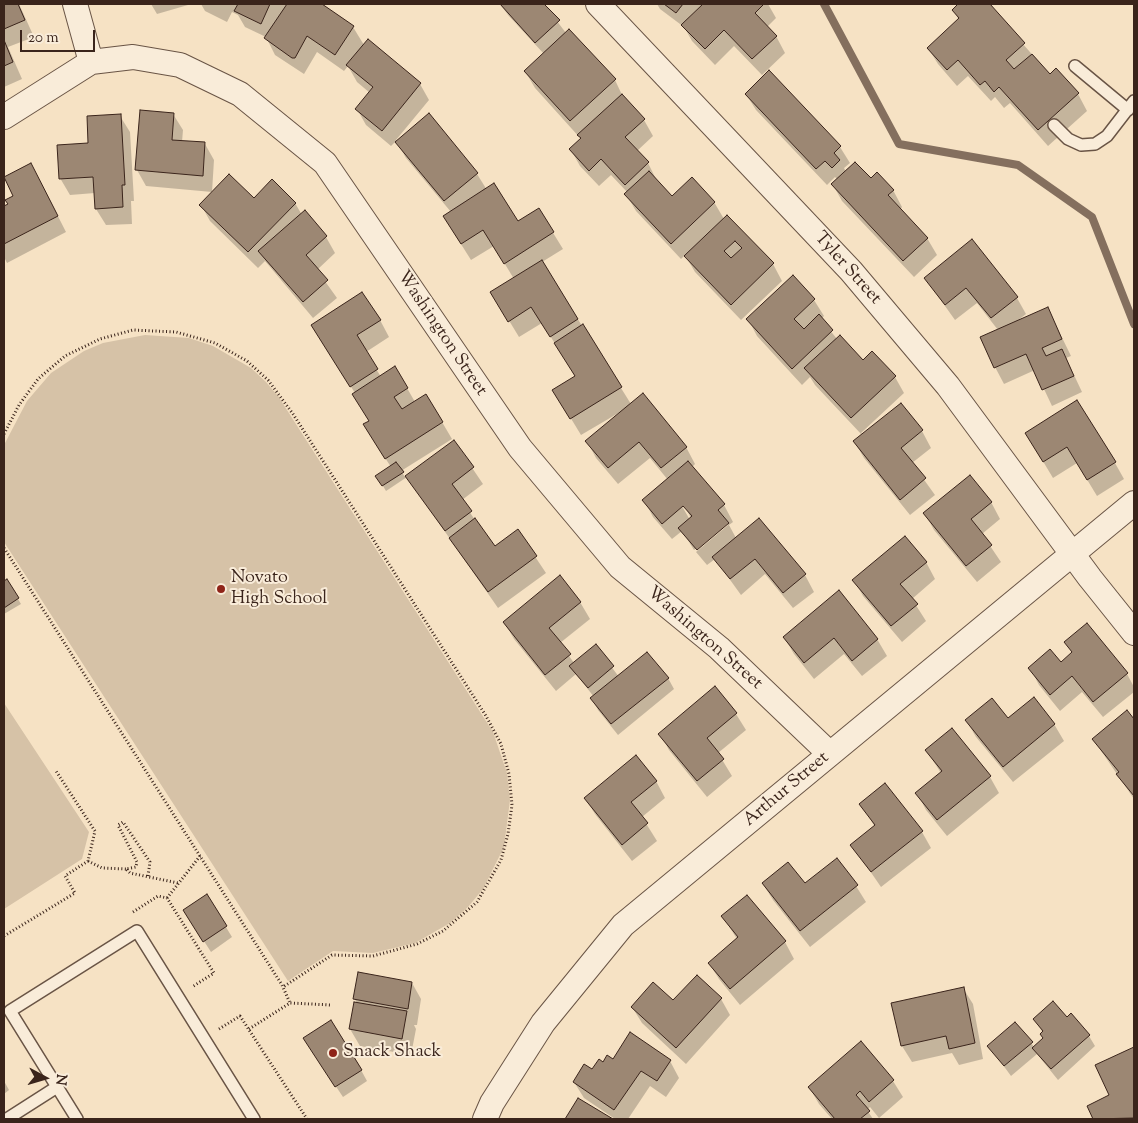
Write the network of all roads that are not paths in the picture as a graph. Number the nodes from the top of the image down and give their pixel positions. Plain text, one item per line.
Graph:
1 (75, 4) edge
2 (598, 4) edge
3 (91, 62) junction
4 (1075, 66) dead end
5 (1131, 105) edge
6 (4, 117) edge
7 (1054, 125) dead end
8 (1134, 503) edge
9 (1072, 554) junction
10 (1134, 633) edge
11 (830, 754) junction
12 (57, 1087) junction
13 (7, 1119) edge
14 (77, 1119) edge
15 (254, 1119) edge
16 (485, 1119) edge

1 - 3 street
2 - 9 street, Tyler Street
3 - 6 street, Washington Street
3 - 11 street, Washington Street
4 - 5 lane
5 - 7 lane
8 - 9 street, Arthur Street
9 - 10 street, Tyler Street
9 - 11 street, Arthur Street
11 - 16 street, Arthur Street
12 - 13 lane
12 - 14 lane
12 - 15 lane

